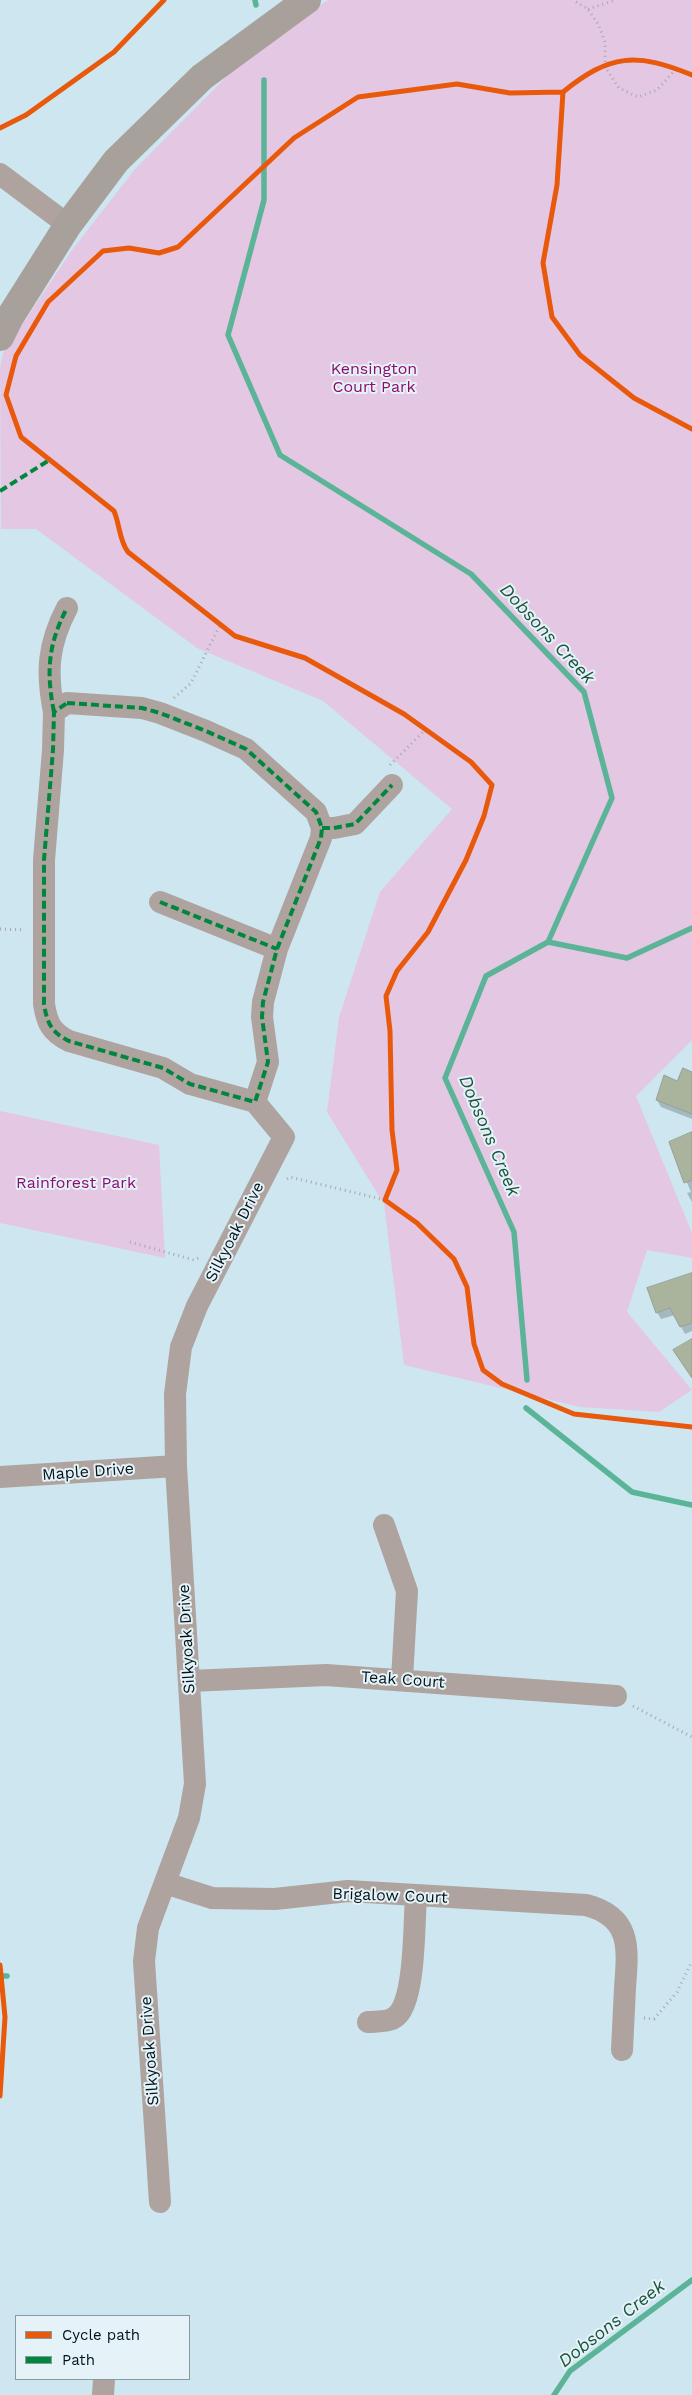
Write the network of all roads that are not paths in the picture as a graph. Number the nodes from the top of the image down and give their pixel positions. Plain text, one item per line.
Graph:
1 (307, 0) edge
2 (0, 174) edge
3 (68, 225) junction
4 (0, 337) edge
5 (67, 608) dead end
6 (54, 712) junction
7 (392, 785) dead end
8 (322, 828) junction
9 (160, 902) dead end
10 (277, 949) junction
11 (255, 1102) junction
12 (176, 1466) junction
13 (0, 1477) edge
14 (384, 1525) dead end
15 (190, 1680) junction
16 (402, 1680) junction
17 (616, 1696) road end
18 (165, 1883) junction
19 (416, 1896) junction
20 (368, 2022) dead end
21 (622, 2050) dead end
22 (160, 2202) dead end
23 (104, 2380) edge
24 (103, 2395) edge

1 - 3 main road
2 - 3 street
3 - 4 main road
5 - 6 street
6 - 8 street
6 - 11 street
7 - 8 street
8 - 10 street
9 - 10 street
10 - 11 street
11 - 12 street, Silkyoak Drive
12 - 13 street, Maple Drive
12 - 15 street, Silkyoak Drive
14 - 16 street
15 - 16 street, Teak Court
15 - 18 street, Silkyoak Drive
16 - 17 street, Teak Court
18 - 19 street, Brigalow Court
18 - 22 street, Silkyoak Drive
19 - 20 street
19 - 21 street, Brigalow Court
23 - 24 street

